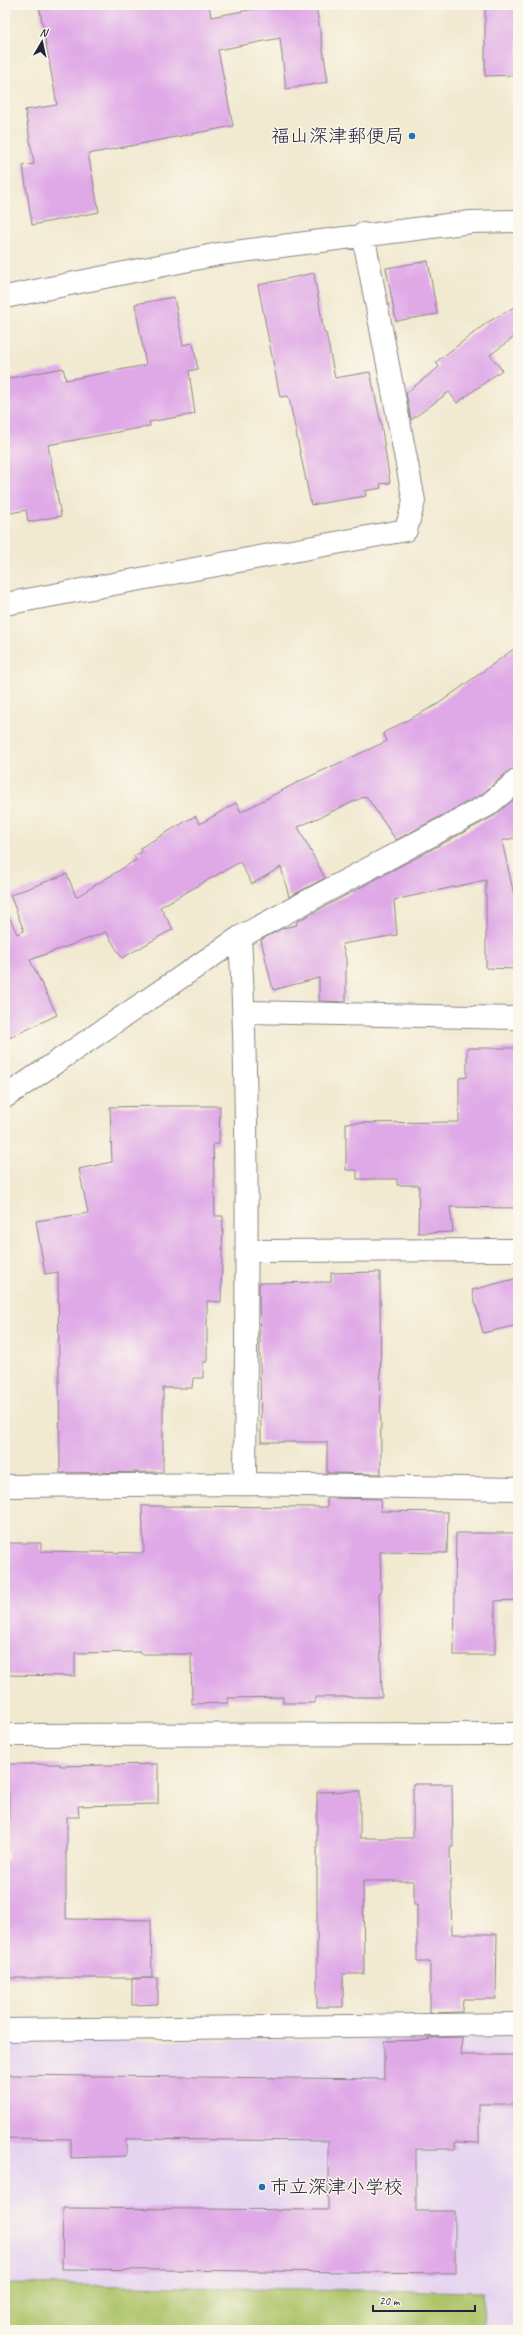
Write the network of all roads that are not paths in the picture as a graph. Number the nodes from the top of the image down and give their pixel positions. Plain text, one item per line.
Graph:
1 (518, 221) edge
2 (363, 234) junction
3 (5, 297) edge
4 (5, 604) edge
5 (518, 780) edge
6 (240, 936) junction
7 (244, 1012) junction
8 (518, 1018) edge
9 (5, 1097) edge
10 (518, 1250) edge
11 (247, 1251) junction
12 (245, 1484) junction
13 (5, 1486) edge
14 (518, 1489) edge
15 (518, 1734) edge
16 (5, 1735) edge
17 (518, 2024) edge
18 (5, 2030) edge

1 - 2 street
2 - 3 street
2 - 4 street
5 - 6 street
6 - 7 street
6 - 9 street
7 - 8 street
7 - 11 street
10 - 11 street
11 - 12 street
12 - 13 street
12 - 14 street
15 - 16 street
17 - 18 street

